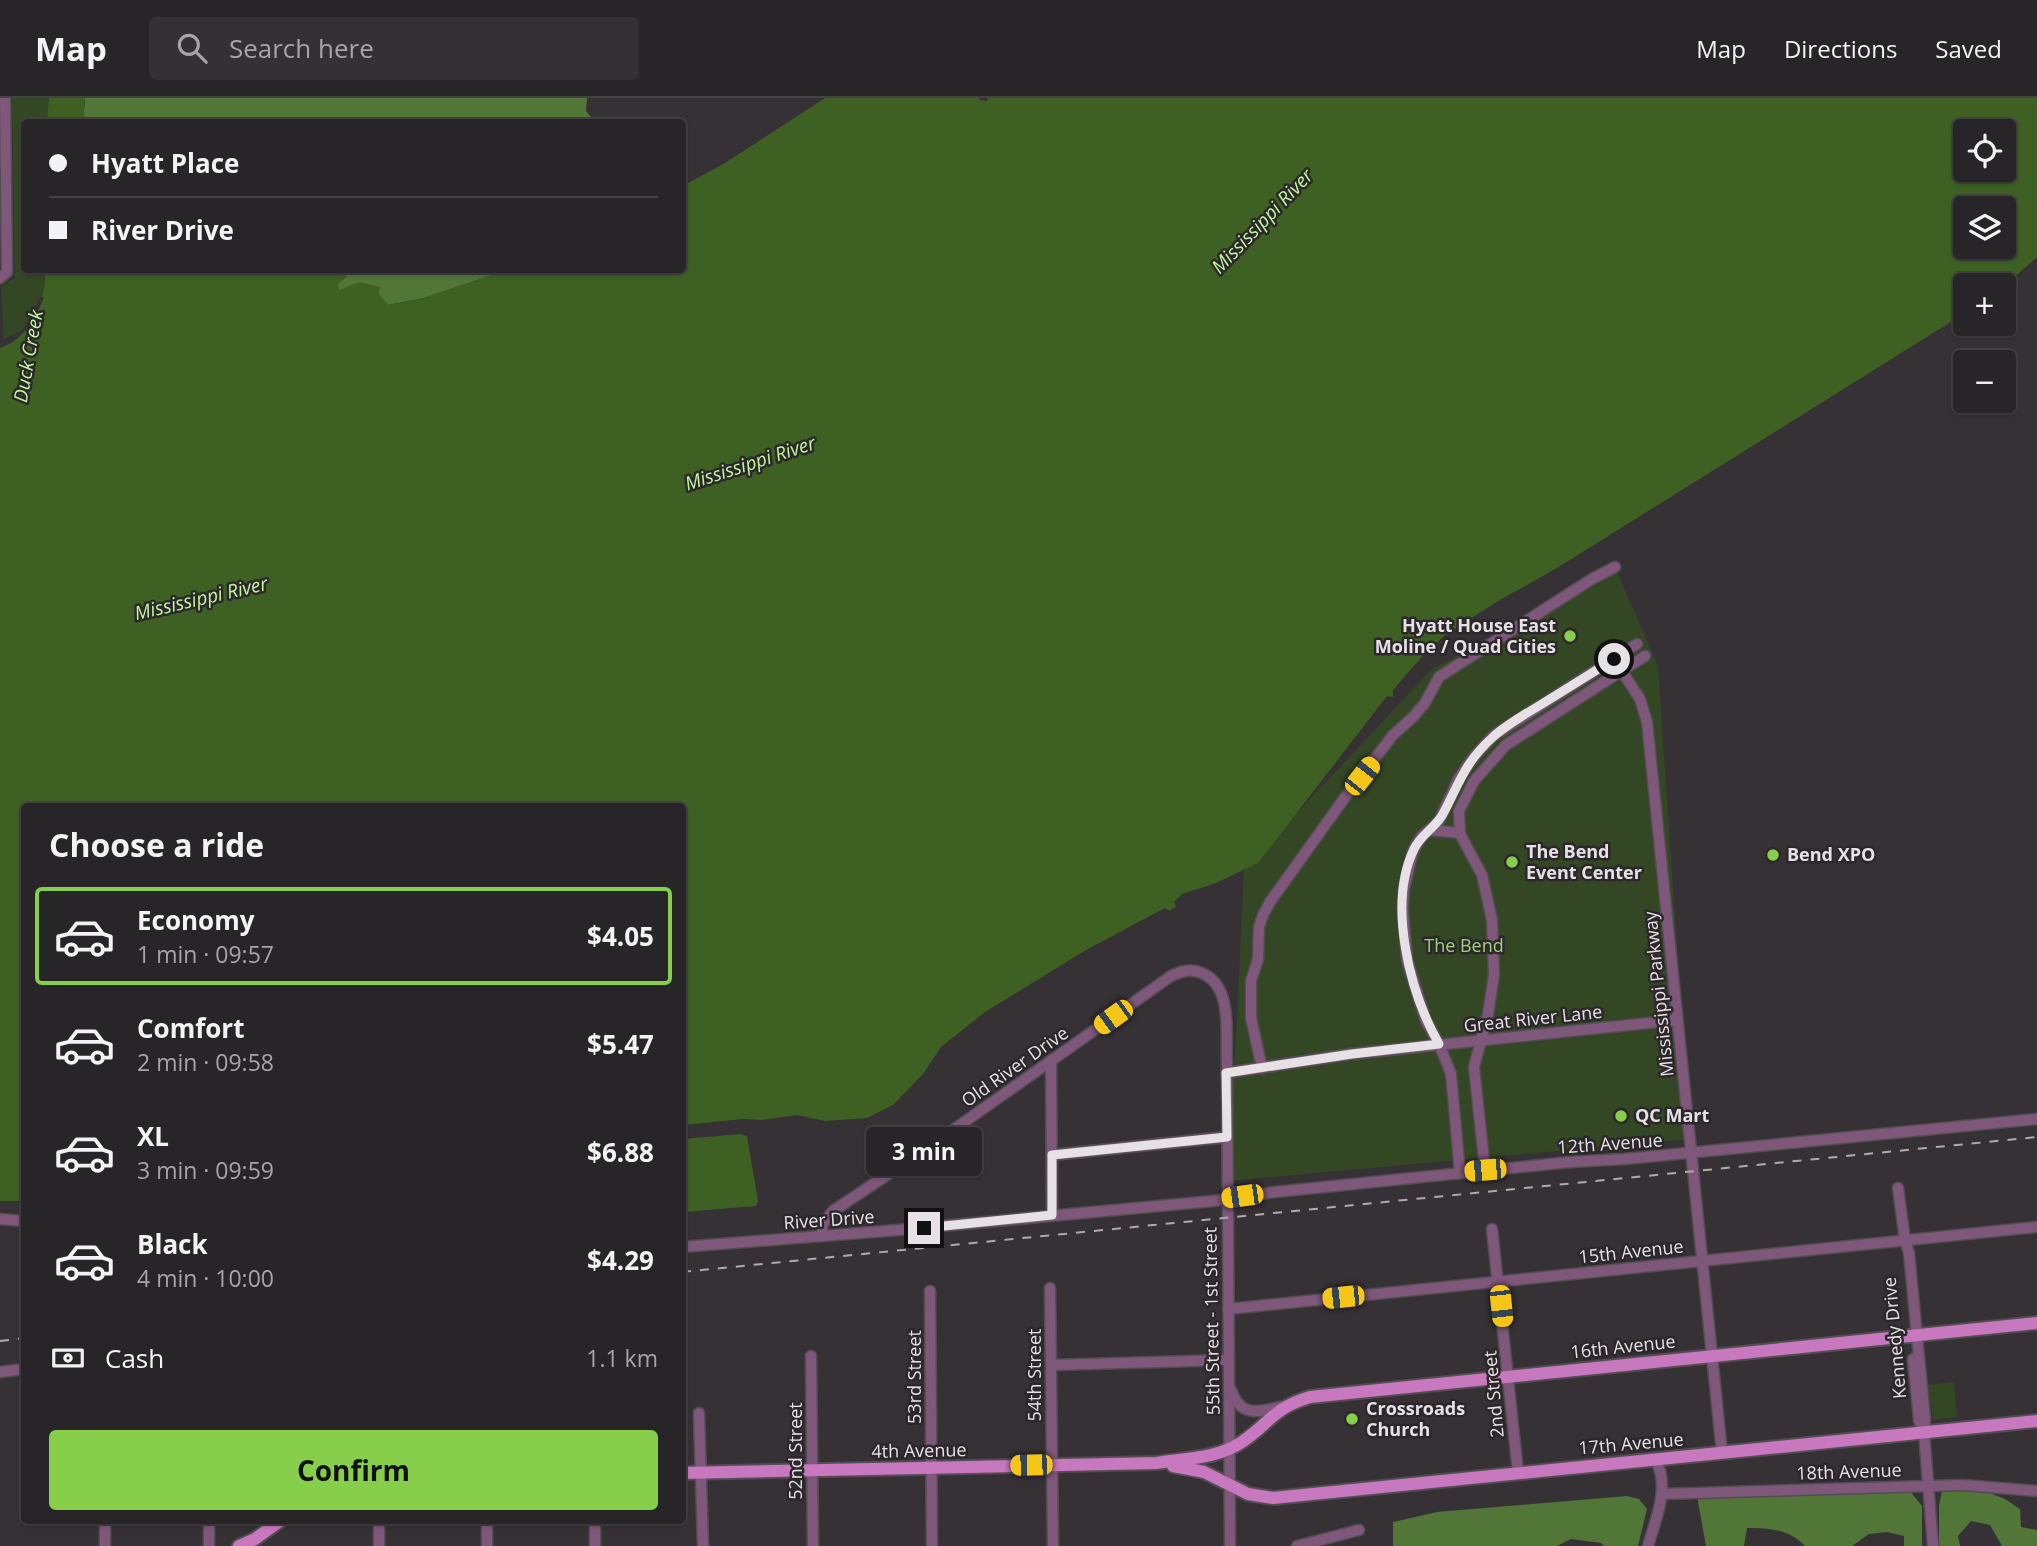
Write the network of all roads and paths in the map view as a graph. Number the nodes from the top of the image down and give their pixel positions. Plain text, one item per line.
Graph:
1 (5, 98) edge
2 (0, 278) edge
3 (1615, 567) dead end
4 (1637, 644) dead end
5 (1645, 656) dead end
6 (1614, 659) junction
7 (1622, 672) junction
8 (1430, 830) junction
9 (1460, 833) junction
10 (1208, 975) joint
11 (1677, 1020) junction
12 (1481, 1040) junction
13 (1439, 1044) junction
14 (1051, 1060) junction
15 (1262, 1068) junction
16 (1226, 1073) junction
17 (2037, 1119) edge
18 (1227, 1137) junction
19 (1692, 1153) junction
20 (1052, 1155) junction
21 (1485, 1170) junction
22 (1460, 1172) junction
23 (1898, 1188) dead end
24 (1228, 1198) junction
25 (1052, 1215) junction
26 (0, 1219) edge
27 (21, 1221) edge
28 (2037, 1227) edge
29 (1492, 1229) dead end
30 (822, 1235) junction
31 (1905, 1240) junction
32 (686, 1247) edge
33 (1702, 1261) junction
34 (1499, 1281) junction
35 (1050, 1288) dead end
36 (930, 1291) dead end
37 (1228, 1309) junction
38 (2037, 1323) edge
39 (1914, 1335) junction
40 (1711, 1355) junction
41 (811, 1356) dead end
42 (1228, 1360) junction
43 (1051, 1365) junction
44 (21, 1369) edge
45 (0, 1372) edge
46 (1508, 1376) junction
47 (1228, 1382) junction
48 (1288, 1405) junction
49 (699, 1413) dead end
50 (2037, 1421) edge
51 (1924, 1432) junction
52 (1230, 1449) junction
53 (1721, 1453) junction
54 (1656, 1460) junction
55 (1157, 1463) junction
56 (1051, 1465) junction
57 (932, 1468) junction
58 (812, 1470) junction
59 (701, 1472) junction
60 (1518, 1472) junction
61 (686, 1473) edge
62 (1231, 1486) junction
63 (1930, 1486) junction
64 (2037, 1491) edge
65 (1662, 1493) junction
66 (105, 1524) edge
67 (209, 1524) edge
68 (276, 1524) edge
69 (379, 1524) edge
70 (487, 1524) edge
71 (595, 1524) edge
72 (1359, 1530) dead end
73 (105, 1546) edge
74 (209, 1546) edge
75 (239, 1546) edge
76 (379, 1546) edge
77 (487, 1546) edge
78 (595, 1546) edge
79 (703, 1546) edge
80 (813, 1546) edge
81 (933, 1546) edge
82 (1053, 1546) edge
83 (1230, 1546) edge
84 (1297, 1546) edge
85 (1648, 1546) edge
86 (1933, 1546) edge

1 - 2 street
3 - 15 street
4 - 6 street
5 - 7 street
6 - 7 street, Mississippi Parkway
6 - 8 street
7 - 9 street
7 - 11 street, Mississippi Parkway
8 - 9 street
8 - 13 street
9 - 12 street
10 - 14 street, Old River Drive
10 - 16 street, 55th Street - 1st Street
11 - 12 street, Great River Lane
11 - 19 street, Mississippi Parkway
12 - 13 street, Great River Lane
12 - 21 street
13 - 15 street, Great River Lane
13 - 22 street
14 - 20 street
14 - 30 street, Old River Drive
15 - 16 street, Great River Lane
16 - 18 street, 55th Street - 1st Street
17 - 19 street, 12th Avenue
18 - 20 street
18 - 24 street, 55th Street - 1st Street
19 - 21 street, 12th Avenue
19 - 33 street, Mississippi Parkway
20 - 25 street
21 - 22 street, 12th Avenue
22 - 24 street, 12th Avenue
23 - 31 street, Kennedy Drive
24 - 25 street, River Drive
24 - 37 street, 55th Street - 1st Street
25 - 30 street, River Drive
26 - 27 street
28 - 31 street, 15th Avenue
29 - 34 street, 2nd Street
30 - 32 street, River Drive
31 - 33 street, 15th Avenue
31 - 39 street, Kennedy Drive
33 - 34 street, 15th Avenue
33 - 40 street, Mississippi Parkway
34 - 37 street, 15th Avenue
34 - 46 street, 2nd Street
35 - 43 street, 54th Street
36 - 57 street, 53rd Street
37 - 42 street, 55th Street - 1st Street
38 - 39 main road, 16th Avenue
39 - 40 main road, 16th Avenue
39 - 51 street, Kennedy Drive
40 - 46 main road, 16th Avenue
40 - 53 street, Mississippi Parkway
41 - 58 street, 52nd Street
42 - 43 street
42 - 47 street, 55th Street - 1st Street
43 - 56 street, 54th Street
44 - 45 street
46 - 48 main road, 16th Avenue
46 - 60 street, 2nd Street
47 - 48 street
47 - 52 street, 55th Street - 1st Street
48 - 52 main road, 16th Avenue
49 - 59 street
50 - 51 main road, 17th Avenue
51 - 53 main road, 17th Avenue
51 - 63 street, Kennedy Drive
52 - 55 main road, 4th Avenue
52 - 62 street, 55th Street - 1st Street
53 - 54 main road, 17th Avenue
54 - 60 main road, 17th Avenue
54 - 65 street
55 - 56 main road, 4th Avenue
55 - 62 main road, 4th Avenue
56 - 57 main road, 4th Avenue
56 - 82 street, 54th Street
57 - 58 main road, 4th Avenue
57 - 81 street, 53rd Street
58 - 59 main road, 4th Avenue
58 - 80 street, 52nd Street
59 - 61 main road, 4th Avenue
59 - 79 street
60 - 62 main road, 17th Avenue
62 - 83 street, 55th Street - 1st Street
63 - 64 street, 18th Avenue
63 - 65 street, 18th Avenue
63 - 86 street, Kennedy Drive
65 - 85 street
66 - 73 street
67 - 74 street
68 - 75 main road
69 - 76 street
70 - 77 street
71 - 78 street
72 - 84 street

